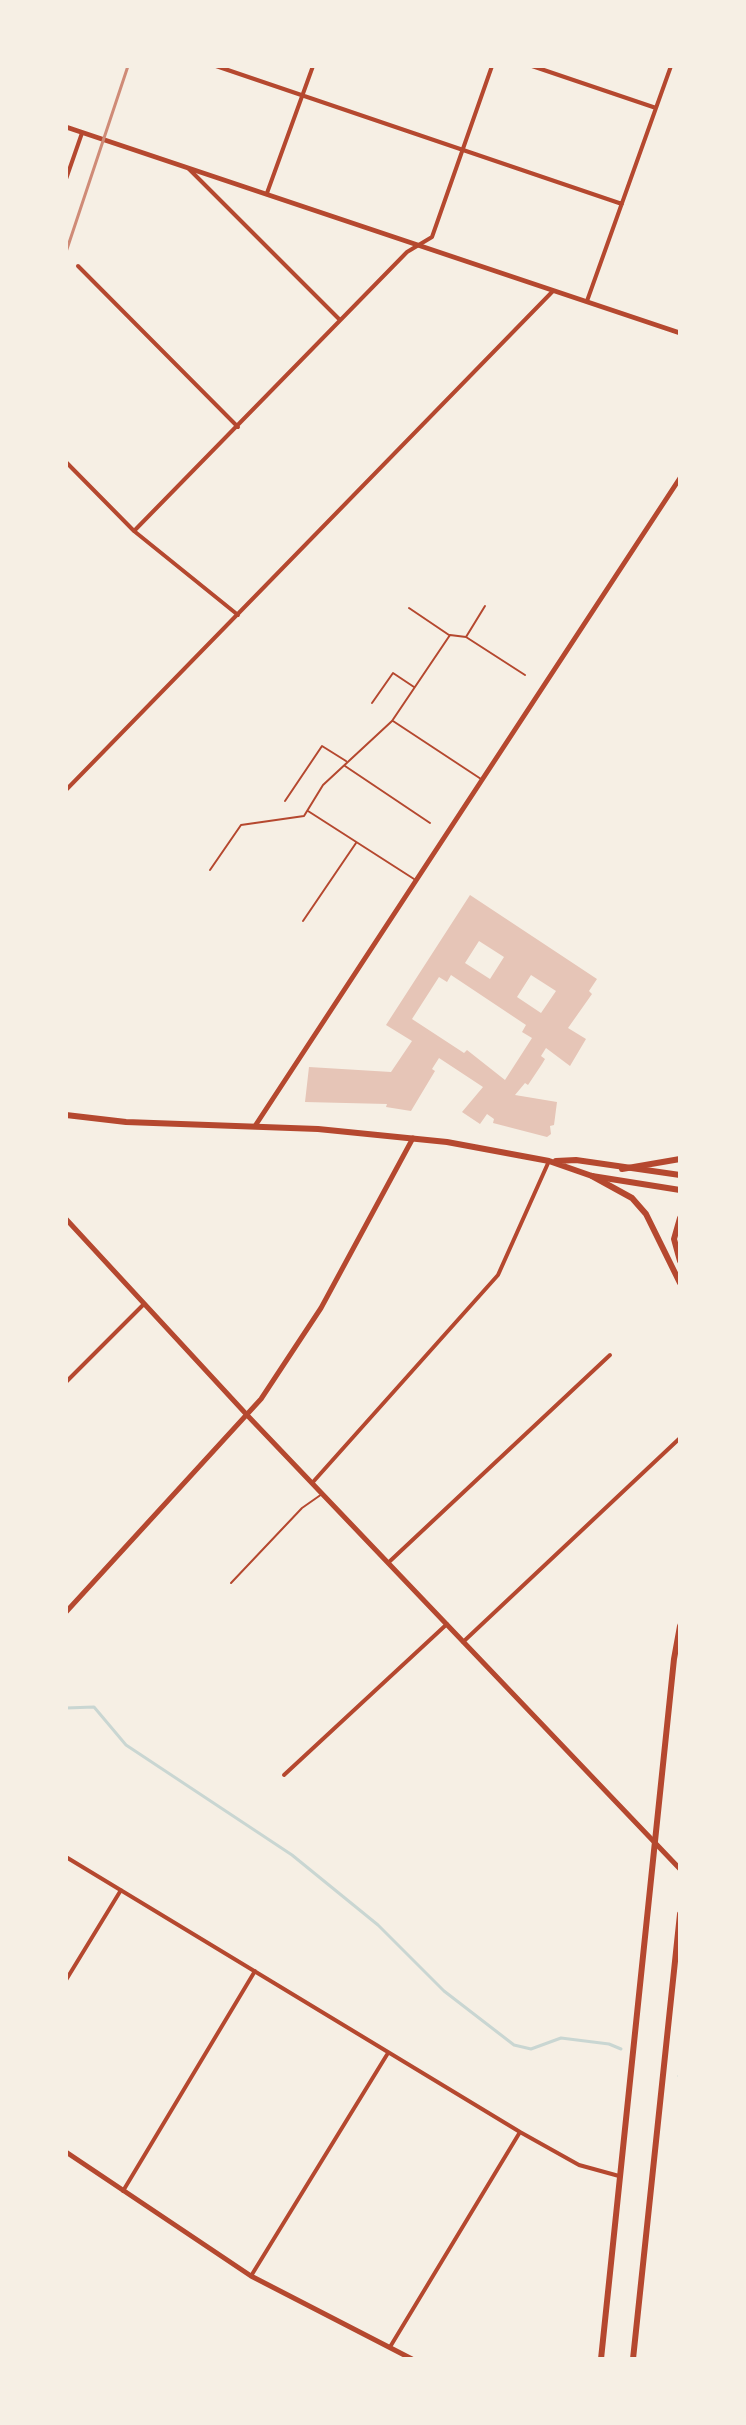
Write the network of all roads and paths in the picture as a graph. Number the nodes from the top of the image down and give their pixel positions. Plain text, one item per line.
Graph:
1 (216, 66) edge
2 (313, 66) edge
3 (492, 66) edge
4 (532, 66) edge
5 (671, 66) edge
6 (302, 95) junction
7 (656, 108) junction
8 (66, 127) edge
9 (82, 133) junction
10 (462, 150) junction
11 (188, 168) junction
12 (66, 179) edge
13 (267, 193) junction
14 (622, 204) junction
15 (423, 244) junction
16 (78, 266) dead end
17 (554, 290) junction
18 (587, 301) junction
19 (340, 320) junction
20 (680, 333) edge
21 (238, 427) junction
22 (66, 462) edge
23 (680, 478) edge
24 (134, 531) junction
25 (485, 606) dead end
26 (409, 608) dead end
27 (238, 615) junction
28 (450, 635) junction
29 (466, 637) junction
30 (525, 675) dead end
31 (415, 687) junction
32 (372, 703) dead end
33 (392, 721) junction
34 (347, 761) junction
35 (344, 765) junction
36 (482, 780) junction
37 (66, 790) edge
38 (285, 801) dead end
39 (307, 810) junction
40 (430, 823) dead end
41 (356, 842) junction
42 (210, 870) dead end
43 (416, 880) junction
44 (303, 921) dead end
45 (66, 1115) edge
46 (255, 1126) junction
47 (413, 1138) junction
48 (680, 1159) edge
49 (549, 1161) junction
50 (622, 1169) junction
51 (680, 1175) edge
52 (592, 1176) junction
53 (680, 1190) edge
54 (680, 1218) edge
55 (66, 1219) edge
56 (680, 1261) edge
57 (680, 1283) edge
58 (144, 1304) junction
59 (610, 1355) dead end
60 (66, 1382) edge
61 (247, 1415) junction
62 (680, 1438) edge
63 (313, 1482) junction
64 (323, 1493) junction
65 (389, 1562) junction
66 (231, 1583) dead end
67 (66, 1612) edge
68 (447, 1624) junction
69 (680, 1626) edge
70 (463, 1642) junction
71 (284, 1775) dead end
72 (655, 1844) junction
73 (66, 1857) edge
74 (680, 1869) edge
75 (121, 1890) junction
76 (680, 1914) edge
77 (255, 1971) junction
78 (66, 1980) edge
79 (388, 2053) junction
80 (520, 2132) junction
81 (66, 2152) edge
82 (619, 2176) junction
83 (123, 2191) junction
84 (251, 2276) junction
85 (389, 2349) junction
86 (412, 2359) edge
87 (601, 2359) edge
88 (633, 2359) edge

1 - 6 street
2 - 6 street
3 - 10 street
4 - 7 street
5 - 7 street
6 - 10 street
6 - 13 street
7 - 14 street
8 - 9 street
9 - 11 street
9 - 12 street
10 - 14 street
10 - 15 street
11 - 13 street
11 - 19 street
13 - 15 street
14 - 18 street
15 - 17 street
15 - 19 street
16 - 21 street
17 - 18 street
17 - 27 street
18 - 20 street
19 - 21 street
21 - 24 street
22 - 24 street
23 - 36 street
24 - 27 street
25 - 29 lane
26 - 28 lane
27 - 37 street
28 - 29 lane
28 - 31 lane
29 - 30 lane
31 - 32 lane
31 - 33 lane
33 - 34 lane
33 - 36 lane
34 - 35 lane
34 - 38 lane
35 - 39 lane
35 - 40 lane
36 - 43 street
39 - 41 lane
39 - 42 lane
41 - 43 lane
41 - 44 lane
43 - 46 street
45 - 46 main road
46 - 47 main road
47 - 49 main road
47 - 61 street
48 - 50 main road
49 - 50 main road
49 - 52 main road
49 - 63 street
50 - 51 main road
52 - 53 main road
52 - 57 main road
54 - 56 main road
55 - 58 street
58 - 60 street
58 - 61 street
59 - 65 street
61 - 63 street
61 - 67 street
62 - 70 street
63 - 64 street
64 - 65 street
64 - 66 lane
65 - 68 street
68 - 70 street
68 - 71 street
69 - 72 main road
70 - 72 street
72 - 74 street
72 - 82 main road
73 - 75 street
75 - 77 street
75 - 78 street
76 - 88 main road
77 - 79 street
77 - 83 street
79 - 80 street
79 - 84 street
80 - 82 street
80 - 85 street
81 - 83 street
82 - 87 main road
83 - 84 street
84 - 85 street
85 - 86 street

